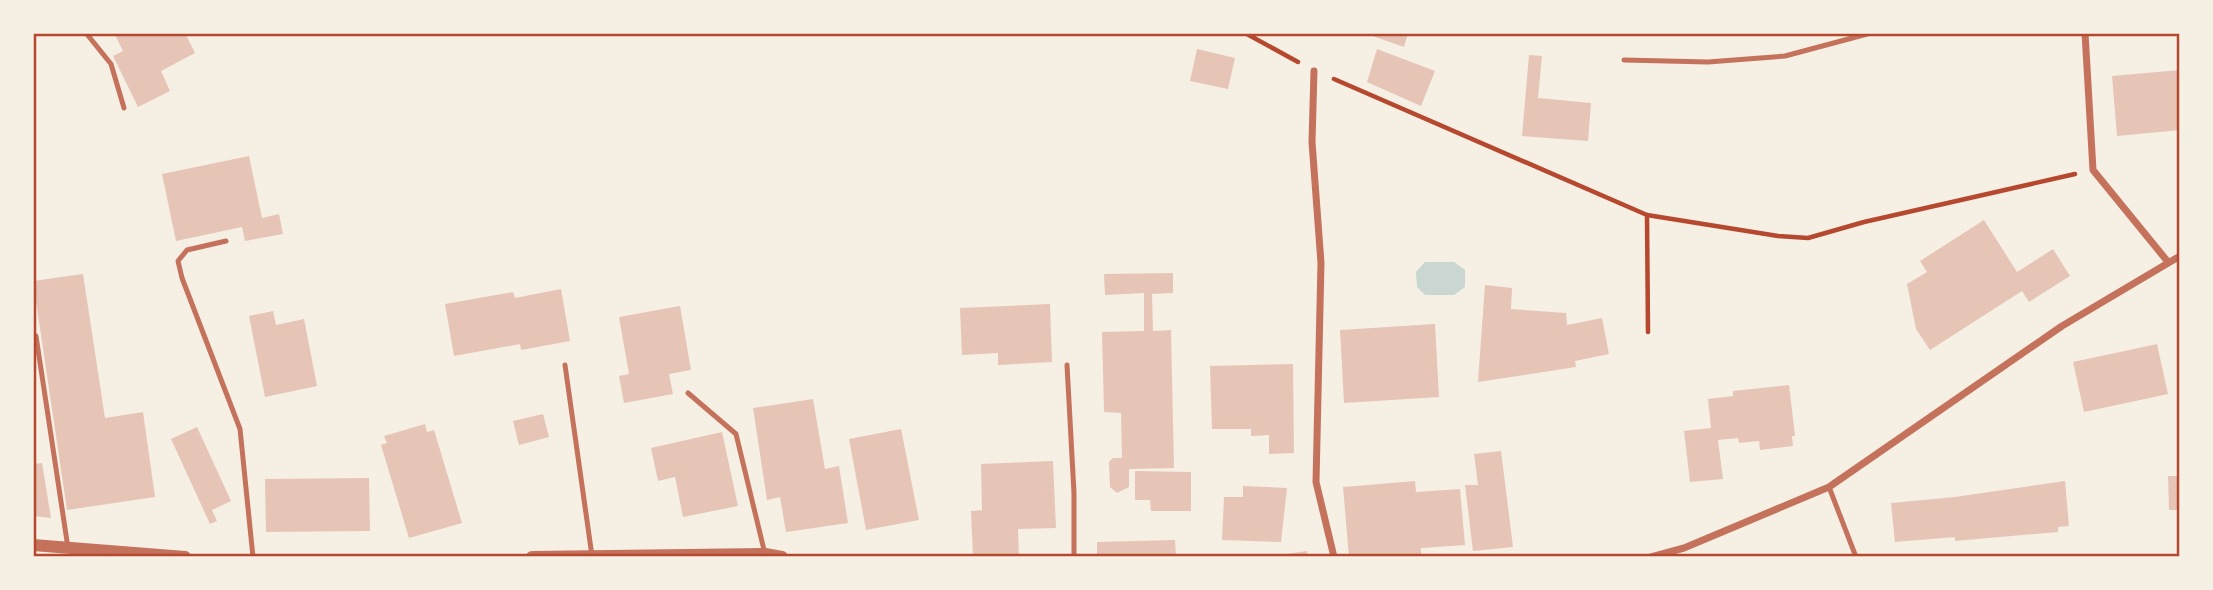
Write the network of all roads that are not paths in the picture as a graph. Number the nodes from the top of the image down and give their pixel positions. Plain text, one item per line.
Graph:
1 (86, 33) edge
2 (1871, 33) edge
3 (2085, 33) edge
4 (1624, 60) dead end
5 (1314, 71) road end
6 (124, 108) dead end
7 (226, 242) dead end
8 (2180, 256) edge
9 (2168, 262) junction
10 (36, 336) dead end
11 (565, 365) dead end
12 (1067, 365) dead end
13 (688, 393) dead end
14 (1829, 487) junction
15 (33, 545) edge
16 (68, 548) junction
17 (765, 554) junction
18 (592, 556) edge
19 (721, 556) edge
20 (186, 557) edge
21 (253, 557) edge
22 (532, 557) edge
23 (782, 557) edge
24 (1074, 557) edge
25 (1334, 557) edge
26 (1651, 557) edge
27 (1856, 557) edge

1 - 6 lane
2 - 4 lane
3 - 9 street
5 - 25 street
7 - 21 lane
8 - 9 street
9 - 14 street
10 - 16 lane
11 - 18 lane
12 - 24 lane
13 - 17 lane
14 - 26 street
14 - 27 lane
15 - 16 street
16 - 20 street
17 - 19 street
17 - 23 street
18 - 19 street
18 - 22 street

